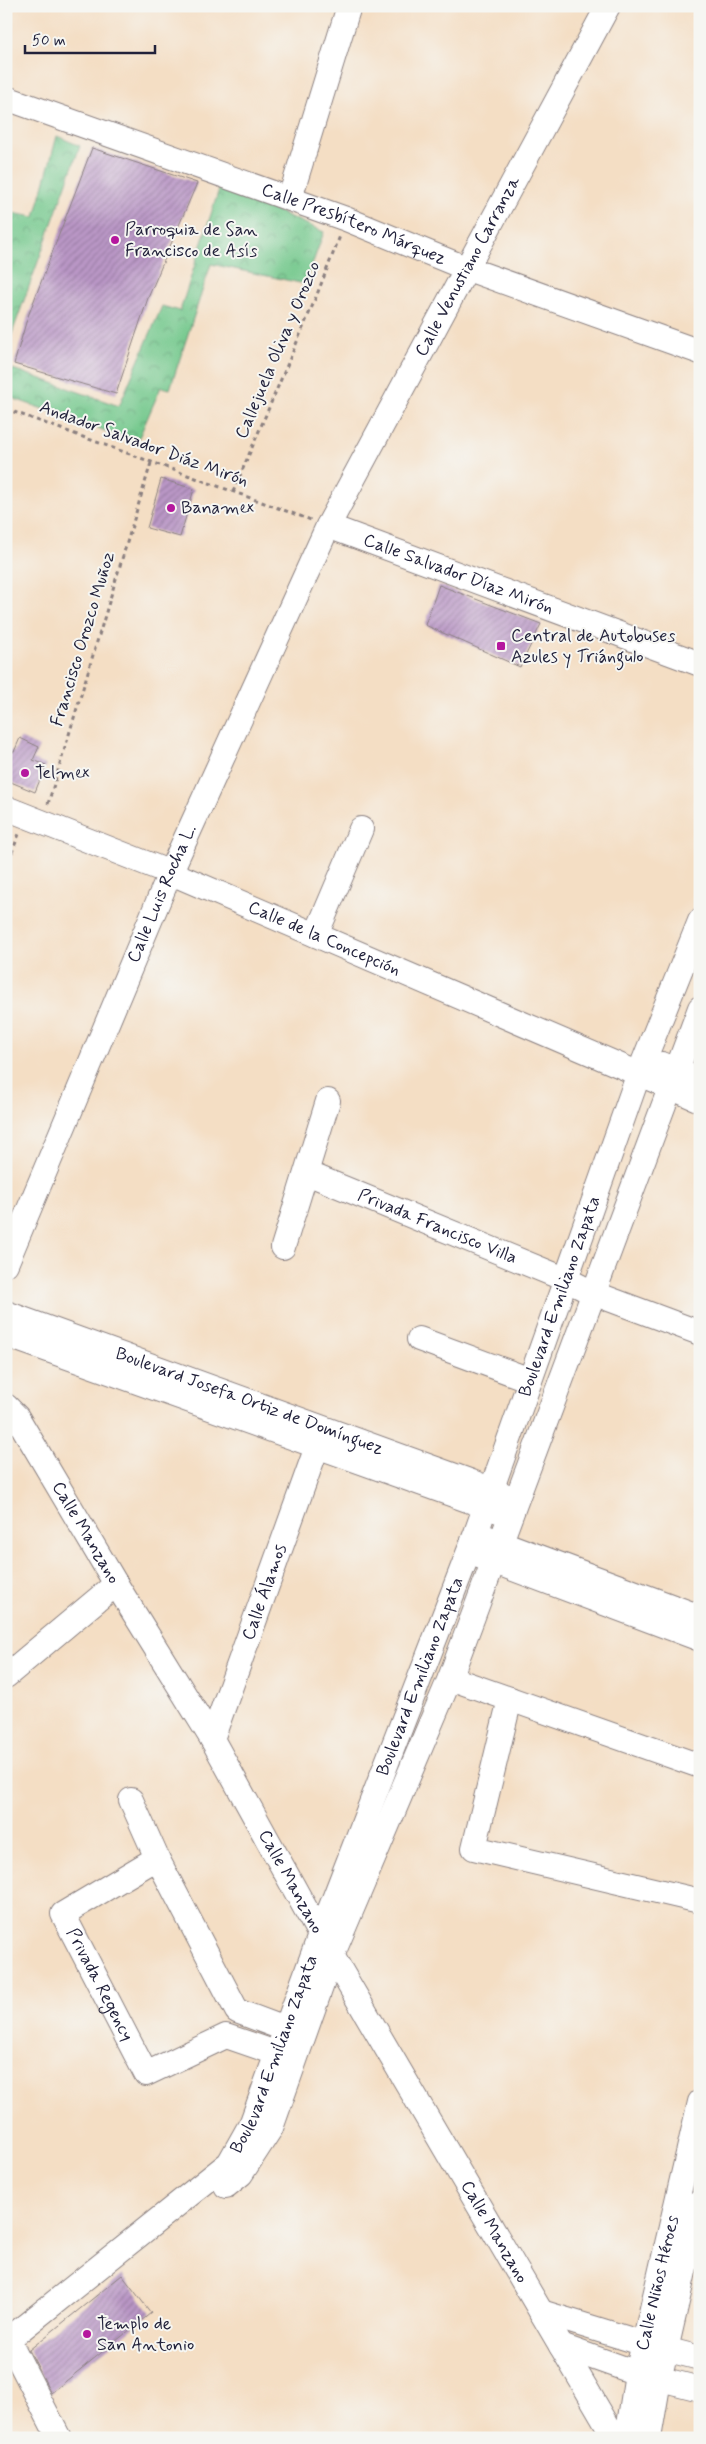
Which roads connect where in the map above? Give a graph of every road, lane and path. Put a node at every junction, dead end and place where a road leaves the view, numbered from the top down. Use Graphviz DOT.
graph roads {
  1 [pos="349,6"];
  2 [pos="608,6"];
  3 [pos="6,98"];
  4 [pos="290,198"];
  5 [pos="346,219"];
  6 [pos="468,269"];
  7 [pos="700,352"];
  8 [pos="6,408"];
  9 [pos="151,462"];
  10 [pos="233,492"];
  11 [pos="328,526"];
  12 [pos="700,664"];
  13 [pos="25,816"];
  14 [pos="361,829"];
  15 [pos="6,868"];
  16 [pos="170,873"];
  17 [pos="700,921"];
  18 [pos="316,935"];
  19 [pos="700,1008"];
  20 [pos="642,1065"];
  21 [pos="673,1079"];
  22 [pos="700,1079"];
  23 [pos="700,1100"];
  24 [pos="328,1101"];
  25 [pos="307,1173"];
  26 [pos="283,1247"];
  27 [pos="6,1264"];
  28 [pos="567,1280"];
  29 [pos="593,1293"];
  30 [pos="6,1313"];
  31 [pos="700,1333"];
  32 [pos="6,1335"];
  33 [pos="419,1339"];
  34 [pos="530,1380"];
  35 [pos="6,1406"];
  36 [pos="318,1444"];
  37 [pos="489,1498"];
  38 [pos="514,1508"];
  39 [pos="472,1542"];
  40 [pos="498,1552"];
  41 [pos="116,1584"];
  42 [pos="700,1617"];
  43 [pos="700,1638"];
  44 [pos="6,1676"];
  45 [pos="450,1678"];
  46 [pos="510,1699"];
  47 [pos="212,1739"];
  48 [pos="700,1766"];
  49 [pos="131,1800"];
  50 [pos="157,1858"];
  51 [pos="700,1902"];
  52 [pos="320,1935"];
  53 [pos="332,1956"];
  54 [pos="237,2011"];
  55 [pos="285,2029"];
  56 [pos="226,2036"];
  57 [pos="276,2053"];
  58 [pos="700,2102"];
  59 [pos="700,2202"];
  60 [pos="541,2312"];
  61 [pos="9,2343"];
  62 [pos="561,2346"];
  63 [pos="655,2347"];
  64 [pos="700,2358"];
  65 [pos="648,2376"];
  66 [pos="700,2389"];
  67 [pos="616,2437"];
  68 [pos="59,2438"];
  69 [pos="649,2438"];
  1 -- 4 [label="street"];
  2 -- 6 [label="street, Calle Venustiano Carranza"];
  3 -- 4 [label="street, Calle Presbítero Márquez"];
  4 -- 5 [label="street, Calle Presbítero Márquez"];
  5 -- 6 [label="street, Calle Presbítero Márquez"];
  5 -- 10 [label="path, Callejuela Oliva y Orozco"];
  6 -- 7 [label="street, Calle Presbítero Márquez"];
  6 -- 11 [label="street, Calle Venustiano Carranza"];
  8 -- 9 [label="path, Andador Salvador Diáz Mirón"];
  9 -- 10 [label="path, Andador Salvador Diáz Mirón"];
  9 -- 13 [label="path, Francisco Orozco Muñoz"];
  10 -- 11 [label="path, Andador Salvador Diáz Mirón"];
  11 -- 12 [label="street, Calle Salvador Díaz Mirón"];
  11 -- 16 [label="street, Calle Luis Rocha L."];
  13 -- 15 [label="path, Francisco Orozco Muñoz"];
  13 -- 16 [label="street, Calle de la Concepción"];
  14 -- 18 [label="street"];
  16 -- 18 [label="street, Calle de la Concepción"];
  16 -- 27 [label="street, Calle Luis Rocha L."];
  17 -- 20 [label="street, Boulevard Emiliano Zapata"];
  18 -- 20 [label="street, Calle de la Concepción"];
  19 -- 21 [label="street, Boulevard Emiliano Zapata"];
  20 -- 21 [label="street, Calle de la Concepción"];
  20 -- 28 [label="street, Boulevard Emiliano Zapata"];
  21 -- 22 [label="street"];
  21 -- 23 [label="street"];
  21 -- 29 [label="street, Boulevard Emiliano Zapata"];
  24 -- 25 [label="street"];
  25 -- 26 [label="street"];
  25 -- 28 [label="street, Privada Francisco Villa"];
  28 -- 29 [label="street, Privada Francisco Villa"];
  28 -- 34 [label="street, Boulevard Emiliano Zapata"];
  29 -- 31 [label="street, Privada Francisco Villa"];
  29 -- 38 [label="street, Boulevard Emiliano Zapata"];
  30 -- 37 [label="street, Boulevard Josefa Ortiz de Domínguez"];
  32 -- 36 [label="street, Boulevard Josefa Ortiz de Domínguez"];
  33 -- 34 [label="street"];
  34 -- 37 [label="street, Boulevard Emiliano Zapata"];
  35 -- 41 [label="street, Calle Manzano"];
  36 -- 37 [label="street, Boulevard Josefa Ortiz de Domínguez"];
  36 -- 47 [label="street, Calle Álamos"];
  37 -- 38 [label="street"];
  37 -- 39 [label="street, Boulevard Emiliano Zapata"];
  38 -- 40 [label="street, Boulevard Emiliano Zapata"];
  39 -- 40 [label="street"];
  39 -- 52 [label="street, Boulevard Emiliano Zapata"];
  40 -- 42 [label="street"];
  40 -- 43 [label="street"];
  40 -- 45 [label="street, Boulevard Emiliano Zapata"];
  41 -- 44 [label="street"];
  41 -- 47 [label="street, Calle Manzano"];
  45 -- 46 [label="street"];
  45 -- 53 [label="street, Boulevard Emiliano Zapata"];
  46 -- 48 [label="street"];
  46 -- 51 [label="street"];
  47 -- 52 [label="street, Calle Manzano"];
  49 -- 50 [label="street"];
  50 -- 54 [label="street"];
  50 -- 56 [label="street, Privada Regency"];
  52 -- 53 [label="street, Calle Manzano"];
  52 -- 55 [label="street, Boulevard Emiliano Zapata"];
  53 -- 60 [label="street, Calle Manzano"];
  53 -- 61 [label="street, Boulevard Emiliano Zapata"];
  54 -- 55 [label="street"];
  54 -- 56 [label="street"];
  55 -- 57 [label="street, Boulevard Emiliano Zapata"];
  56 -- 57 [label="street"];
  57 -- 61 [label="street, Boulevard Emiliano Zapata"];
  58 -- 63 [label="street, Calle Niños Héroes"];
  59 -- 63 [label="street, Calle Niños Héroes"];
  60 -- 62 [label="street, Calle Manzano"];
  60 -- 63 [label="street"];
  61 -- 68 [label="street"];
  62 -- 65 [label="street"];
  62 -- 67 [label="street, Calle Manzano"];
  63 -- 64 [label="street"];
  63 -- 65 [label="street, Calle Niños Héroes"];
  65 -- 66 [label="street"];
  65 -- 67 [label="street, Calle Niños Héroes"];
  65 -- 69 [label="street, Calle Niños Héroes"];
}
